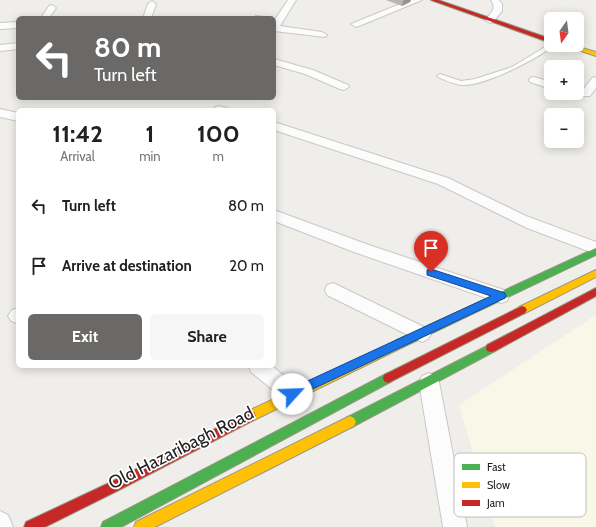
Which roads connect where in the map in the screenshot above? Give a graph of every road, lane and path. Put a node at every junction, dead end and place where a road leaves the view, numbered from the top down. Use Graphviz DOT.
graph roads {
  1 [pos="292,0"];
  2 [pos="418,0"];
  3 [pos="433,0"];
  4 [pos="495,0"];
  5 [pos="152,4"];
  6 [pos="52,8"];
  7 [pos="46,16"];
  8 [pos="148,16"];
  9 [pos="490,20"];
  10 [pos="356,24"];
  11 [pos="16,25"];
  12 [pos="276,25"];
  13 [pos="0,26"];
  14 [pos="276,28"];
  15 [pos="322,35"];
  16 [pos="544,38"];
  17 [pos="16,46"];
  18 [pos="0,48"];
  19 [pos="544,50"];
  20 [pos="584,50"];
  21 [pos="596,54"];
  22 [pos="276,63"];
  23 [pos="440,76"];
  24 [pos="534,80"];
  25 [pos="596,80"];
  26 [pos="544,84"];
  27 [pos="344,87"];
  28 [pos="584,94"];
  29 [pos="0,113"];
  30 [pos="16,117"];
  31 [pos="276,127"];
  32 [pos="276,216"];
  33 [pos="596,250"];
  34 [pos="596,273"];
  35 [pos="568,275"];
  36 [pos="333,290"];
  37 [pos="596,292"];
  38 [pos="501,296"];
  39 [pos="423,338"];
  40 [pos="260,368"];
  41 [pos="429,382"];
  42 [pos="292,394"];
  43 [pos="0,522"];
  44 [pos="1,527"];
  45 [pos="31,527"];
  46 [pos="108,527"];
  47 [pos="141,527"];
  48 [pos="455,527"];
  1 -- 12 [label="street"];
  2 -- 10 [label="street"];
  3 -- 9 [label="street"];
  4 -- 9 [label="street"];
  5 -- 8 [label="street"];
  6 -- 7 [label="street"];
  9 -- 16 [label="street"];
  11 -- 13 [label="street"];
  14 -- 15 [label="street"];
  17 -- 18 [label="street"];
  19 -- 23 [label="lane"];
  20 -- 21 [label="street"];
  22 -- 27 [label="street"];
  24 -- 26 [label="street"];
  25 -- 28 [label="street"];
  29 -- 30 [label="street"];
  31 -- 33 [label="street"];
  32 -- 38 [label="street"];
  33 -- 38 [label="street"];
  34 -- 46 [label="street"];
  35 -- 39 [label="street"];
  36 -- 39 [label="street"];
  37 -- 41 [label="street"];
  38 -- 39 [label="street"];
  39 -- 42 [label="street"];
  40 -- 42 [label="street"];
  41 -- 47 [label="street"];
  41 -- 48 [label="street"];
  42 -- 45 [label="street"];
  43 -- 44 [label="street"];
}
